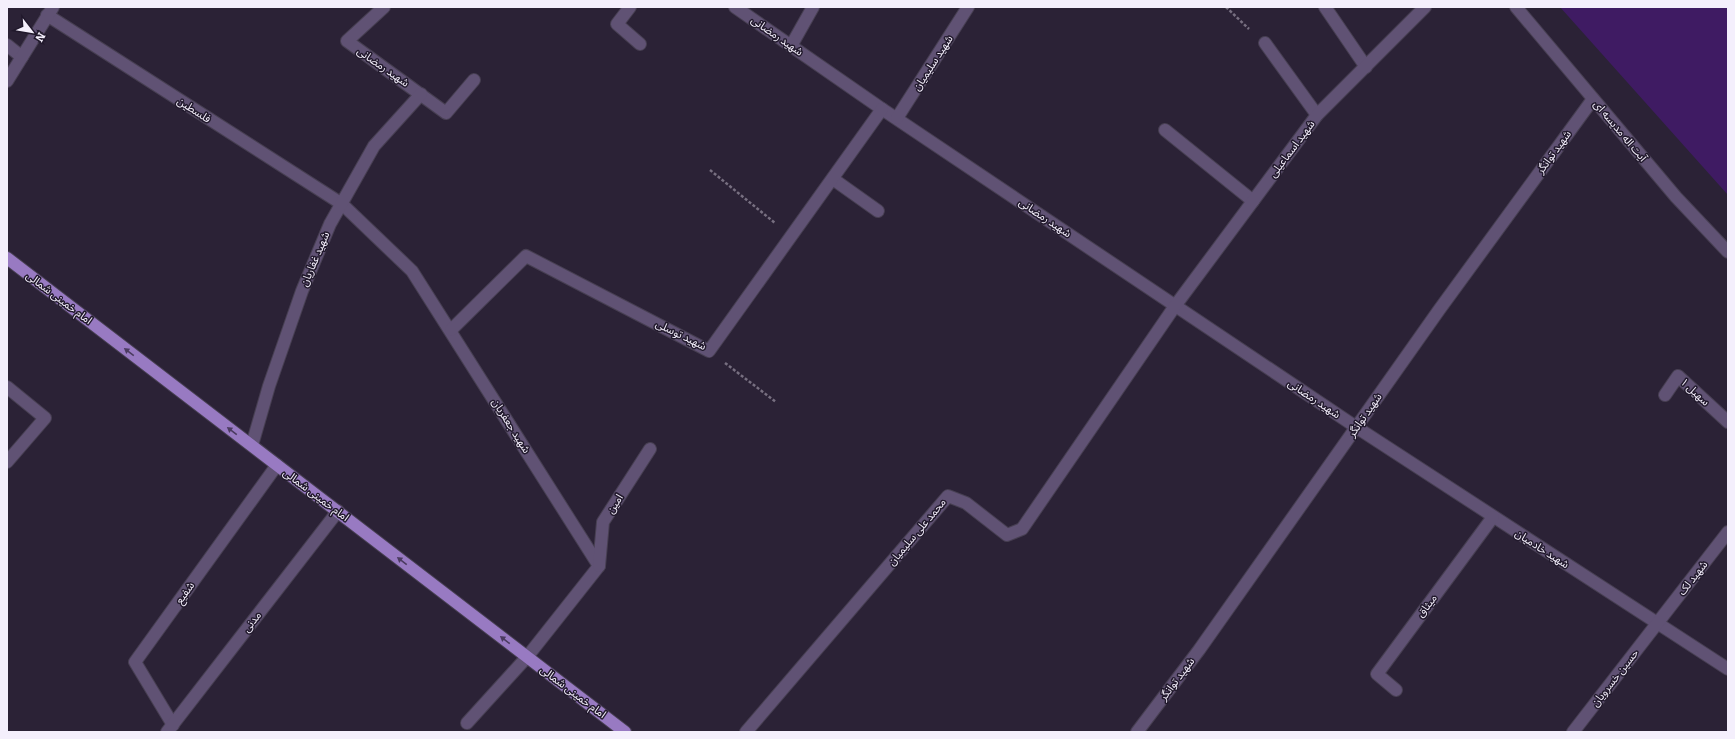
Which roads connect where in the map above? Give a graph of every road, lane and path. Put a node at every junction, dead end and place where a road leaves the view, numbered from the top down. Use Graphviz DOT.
graph roads {
  1 [pos="384,7"];
  2 [pos="630,7"];
  3 [pos="735,7"];
  4 [pos="813,7"];
  5 [pos="968,7"];
  6 [pos="1226,7"];
  7 [pos="1325,7"];
  8 [pos="1425,7"];
  9 [pos="1516,7"];
  10 [pos="50,11"];
  11 [pos="1264,43"];
  12 [pos="640,44"];
  13 [pos="7,45"];
  14 [pos="791,46"];
  15 [pos="22,57"];
  16 [pos="1366,67"];
  17 [pos="474,80"];
  18 [pos="7,81"];
  19 [pos="421,94"];
  20 [pos="1593,99"];
  21 [pos="882,109"];
  22 [pos="1317,115"];
  23 [pos="897,118"];
  24 [pos="1165,130"];
  25 [pos="710,170"];
  26 [pos="833,179"];
  27 [pos="1253,201"];
  28 [pos="342,204"];
  29 [pos="878,211"];
  30 [pos="791,236"];
  31 [pos="1728,252"];
  32 [pos="7,258"];
  33 [pos="1175,306"];
  34 [pos="451,330"];
  35 [pos="709,351"];
  36 [pos="7,387"];
  37 [pos="1665,395"];
  38 [pos="776,402"];
  39 [pos="1728,422"];
  40 [pos="1356,428"];
  41 [pos="252,445"];
  42 [pos="650,449"];
  43 [pos="7,462"];
  44 [pos="277,465"];
  45 [pos="338,511"];
  46 [pos="1493,517"];
  47 [pos="1728,532"];
  48 [pos="598,566"];
  49 [pos="1657,624"];
  50 [pos="527,657"];
  51 [pos="1728,669"];
  52 [pos="1396,690"];
  53 [pos="467,723"];
  54 [pos="170,728"];
  55 [pos="625,732"];
  56 [pos="746,732"];
  57 [pos="1137,732"];
  58 [pos="1573,732"];
  1 -- 19 [label="street, شهید رمضانی"];
  2 -- 12 [label="street"];
  3 -- 14 [label="street, شهید رمضانی"];
  4 -- 14 [label="street"];
  5 -- 23 [label="street, شهید سلیمیان"];
  6 -- 11 [label="path"];
  7 -- 16 [label="street"];
  8 -- 16 [label="street, شهید اسماعیلی"];
  9 -- 20 [label="street, آیت اله مدیسه ای"];
  10 -- 15 [label="street"];
  10 -- 28 [label="street, فلسطین"];
  11 -- 22 [label="street"];
  13 -- 15 [label="street"];
  14 -- 21 [label="street, شهید رمضانی"];
  15 -- 18 [label="street"];
  16 -- 22 [label="street, شهید اسماعیلی"];
  17 -- 19 [label="street"];
  19 -- 28 [label="street, شهید غفاریان"];
  20 -- 31 [label="street, آیت اله مدیسه ای"];
  20 -- 40 [label="street, شهید توانگر"];
  21 -- 23 [label="street, شهید رمضانی"];
  21 -- 26 [label="street, شهید توسلی"];
  22 -- 27 [label="street, شهید اسماعیلی"];
  23 -- 33 [label="street, شهید رمضانی"];
  24 -- 27 [label="street"];
  25 -- 30 [label="path"];
  26 -- 29 [label="street"];
  26 -- 30 [label="street, شهید توسلی"];
  27 -- 33 [label="street, شهید اسماعیلی"];
  28 -- 34 [label="street, شهید جعفریان"];
  28 -- 41 [label="street, شهید غفاریان"];
  30 -- 35 [label="street, شهید توسلی"];
  41 -- 32 [label="main road, امام خمینی شمالی, one-way"];
  33 -- 40 [label="street, شهید رمضانی"];
  33 -- 56 [label="street, محمد علی سلیمیان"];
  34 -- 35 [label="street, شهید توسلی"];
  34 -- 48 [label="street, شهید جعفریان"];
  35 -- 38 [label="path"];
  36 -- 43 [label="street"];
  37 -- 39 [label="street, سهیل ۱"];
  40 -- 46 [label="street, شهید خادمیان"];
  40 -- 57 [label="street, شهید توانگر"];
  41 -- 44 [label="main road, امام خمینی شمالی"];
  42 -- 48 [label="street, امین"];
  44 -- 45 [label="main road, امام خمینی شمالی"];
  44 -- 54 [label="street, شفیع"];
  50 -- 45 [label="main road, امام خمینی شمالی, one-way"];
  45 -- 54 [label="street, مدنی"];
  46 -- 49 [label="street, شهید خادمیان"];
  46 -- 52 [label="street, میثاق"];
  47 -- 49 [label="street, شهید لک"];
  48 -- 50 [label="street"];
  49 -- 51 [label="street, شهید خادمیان"];
  49 -- 58 [label="street, حسین خسرویان"];
  50 -- 53 [label="street"];
  50 -- 55 [label="main road, امام خمینی شمالی"];
}
